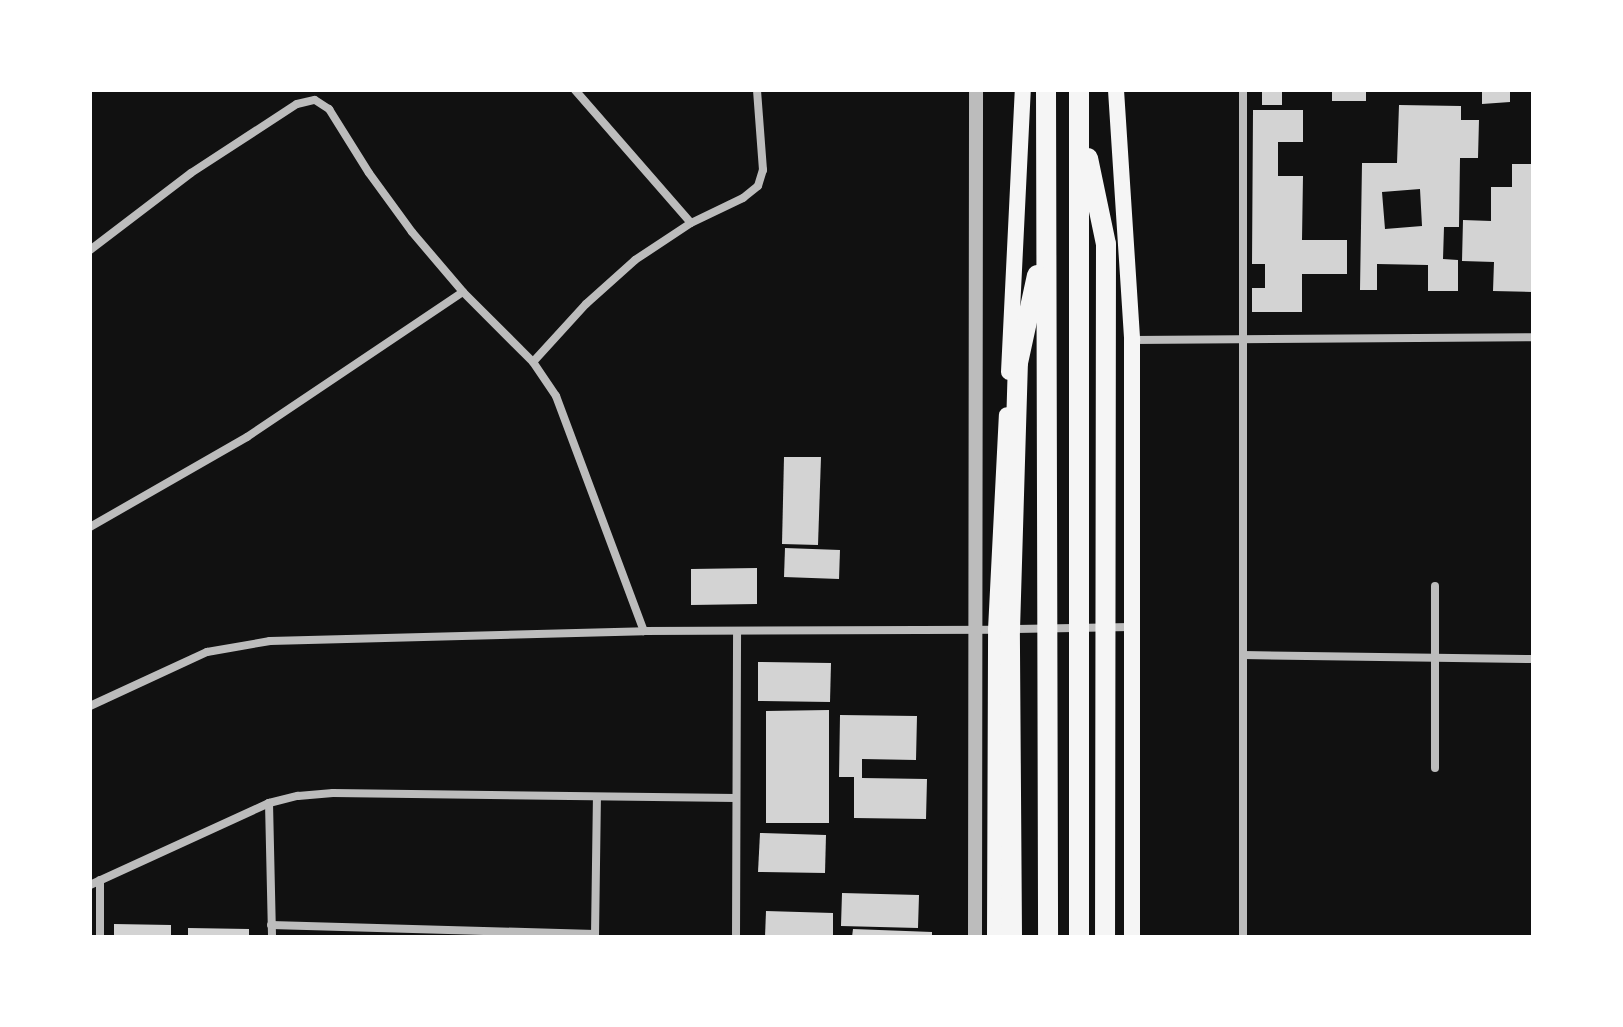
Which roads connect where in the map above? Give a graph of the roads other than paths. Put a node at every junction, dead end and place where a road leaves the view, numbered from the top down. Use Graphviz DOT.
graph roads {
  1 [pos="314,90"];
  2 [pos="575,90"];
  3 [pos="757,90"];
  4 [pos="976,90"];
  5 [pos="1023,90"];
  6 [pos="1046,90"];
  7 [pos="1079,90"];
  8 [pos="1116,90"];
  9 [pos="1243,90"];
  10 [pos="315,100"];
  11 [pos="1079,119"];
  12 [pos="691,223"];
  13 [pos="1044,237"];
  14 [pos="90,250"];
  15 [pos="463,292"];
  16 [pos="1533,337"];
  17 [pos="1243,339"];
  18 [pos="1132,340"];
  19 [pos="533,362"];
  20 [pos="90,527"];
  21 [pos="1435,586"];
  22 [pos="1131,627"];
  23 [pos="975,630"];
  24 [pos="996,630"];
  25 [pos="644,631"];
  26 [pos="737,632"];
  27 [pos="1243,655"];
  28 [pos="1435,658"];
  29 [pos="1533,659"];
  30 [pos="90,706"];
  31 [pos="1435,768"];
  32 [pos="597,798"];
  33 [pos="736,798"];
  34 [pos="269,803"];
  35 [pos="100,880"];
  36 [pos="90,885"];
  37 [pos="271,925"];
  38 [pos="465,934"];
  39 [pos="595,935"];
  40 [pos="100,937"];
  41 [pos="272,937"];
  42 [pos="736,937"];
  43 [pos="975,937"];
  44 [pos="995,937"];
  45 [pos="1012,937"];
  46 [pos="1048,937"];
  47 [pos="1079,937"];
  48 [pos="1105,937"];
  49 [pos="1132,937"];
  50 [pos="1243,937"];
  1 -- 10 [label="street"];
  2 -- 12 [label="street"];
  3 -- 12 [label="street"];
  4 -- 23 [label="street"];
  5 -- 24 [label="main road"];
  6 -- 13 [label="main road"];
  7 -- 11 [label="main road"];
  8 -- 18 [label="main road"];
  9 -- 17 [label="street"];
  10 -- 14 [label="street"];
  10 -- 15 [label="street"];
  11 -- 47 [label="main road"];
  11 -- 48 [label="main road"];
  12 -- 19 [label="street"];
  13 -- 45 [label="main road"];
  13 -- 46 [label="main road"];
  15 -- 19 [label="street"];
  15 -- 20 [label="street"];
  16 -- 17 [label="street"];
  17 -- 18 [label="street"];
  17 -- 27 [label="street"];
  18 -- 22 [label="main road"];
  19 -- 25 [label="street"];
  21 -- 28 [label="street"];
  22 -- 24 [label="street"];
  22 -- 49 [label="main road"];
  23 -- 24 [label="street"];
  23 -- 26 [label="street"];
  23 -- 43 [label="street"];
  24 -- 44 [label="main road"];
  25 -- 26 [label="street"];
  25 -- 30 [label="street"];
  26 -- 33 [label="street"];
  27 -- 28 [label="street"];
  27 -- 50 [label="street"];
  28 -- 29 [label="street"];
  28 -- 31 [label="street"];
  32 -- 33 [label="street"];
  32 -- 34 [label="street"];
  32 -- 39 [label="street"];
  33 -- 42 [label="street"];
  34 -- 35 [label="street"];
  34 -- 37 [label="street"];
  35 -- 36 [label="street"];
  35 -- 40 [label="street"];
  37 -- 38 [label="street"];
  37 -- 41 [label="street"];
  38 -- 39 [label="street"];
}
